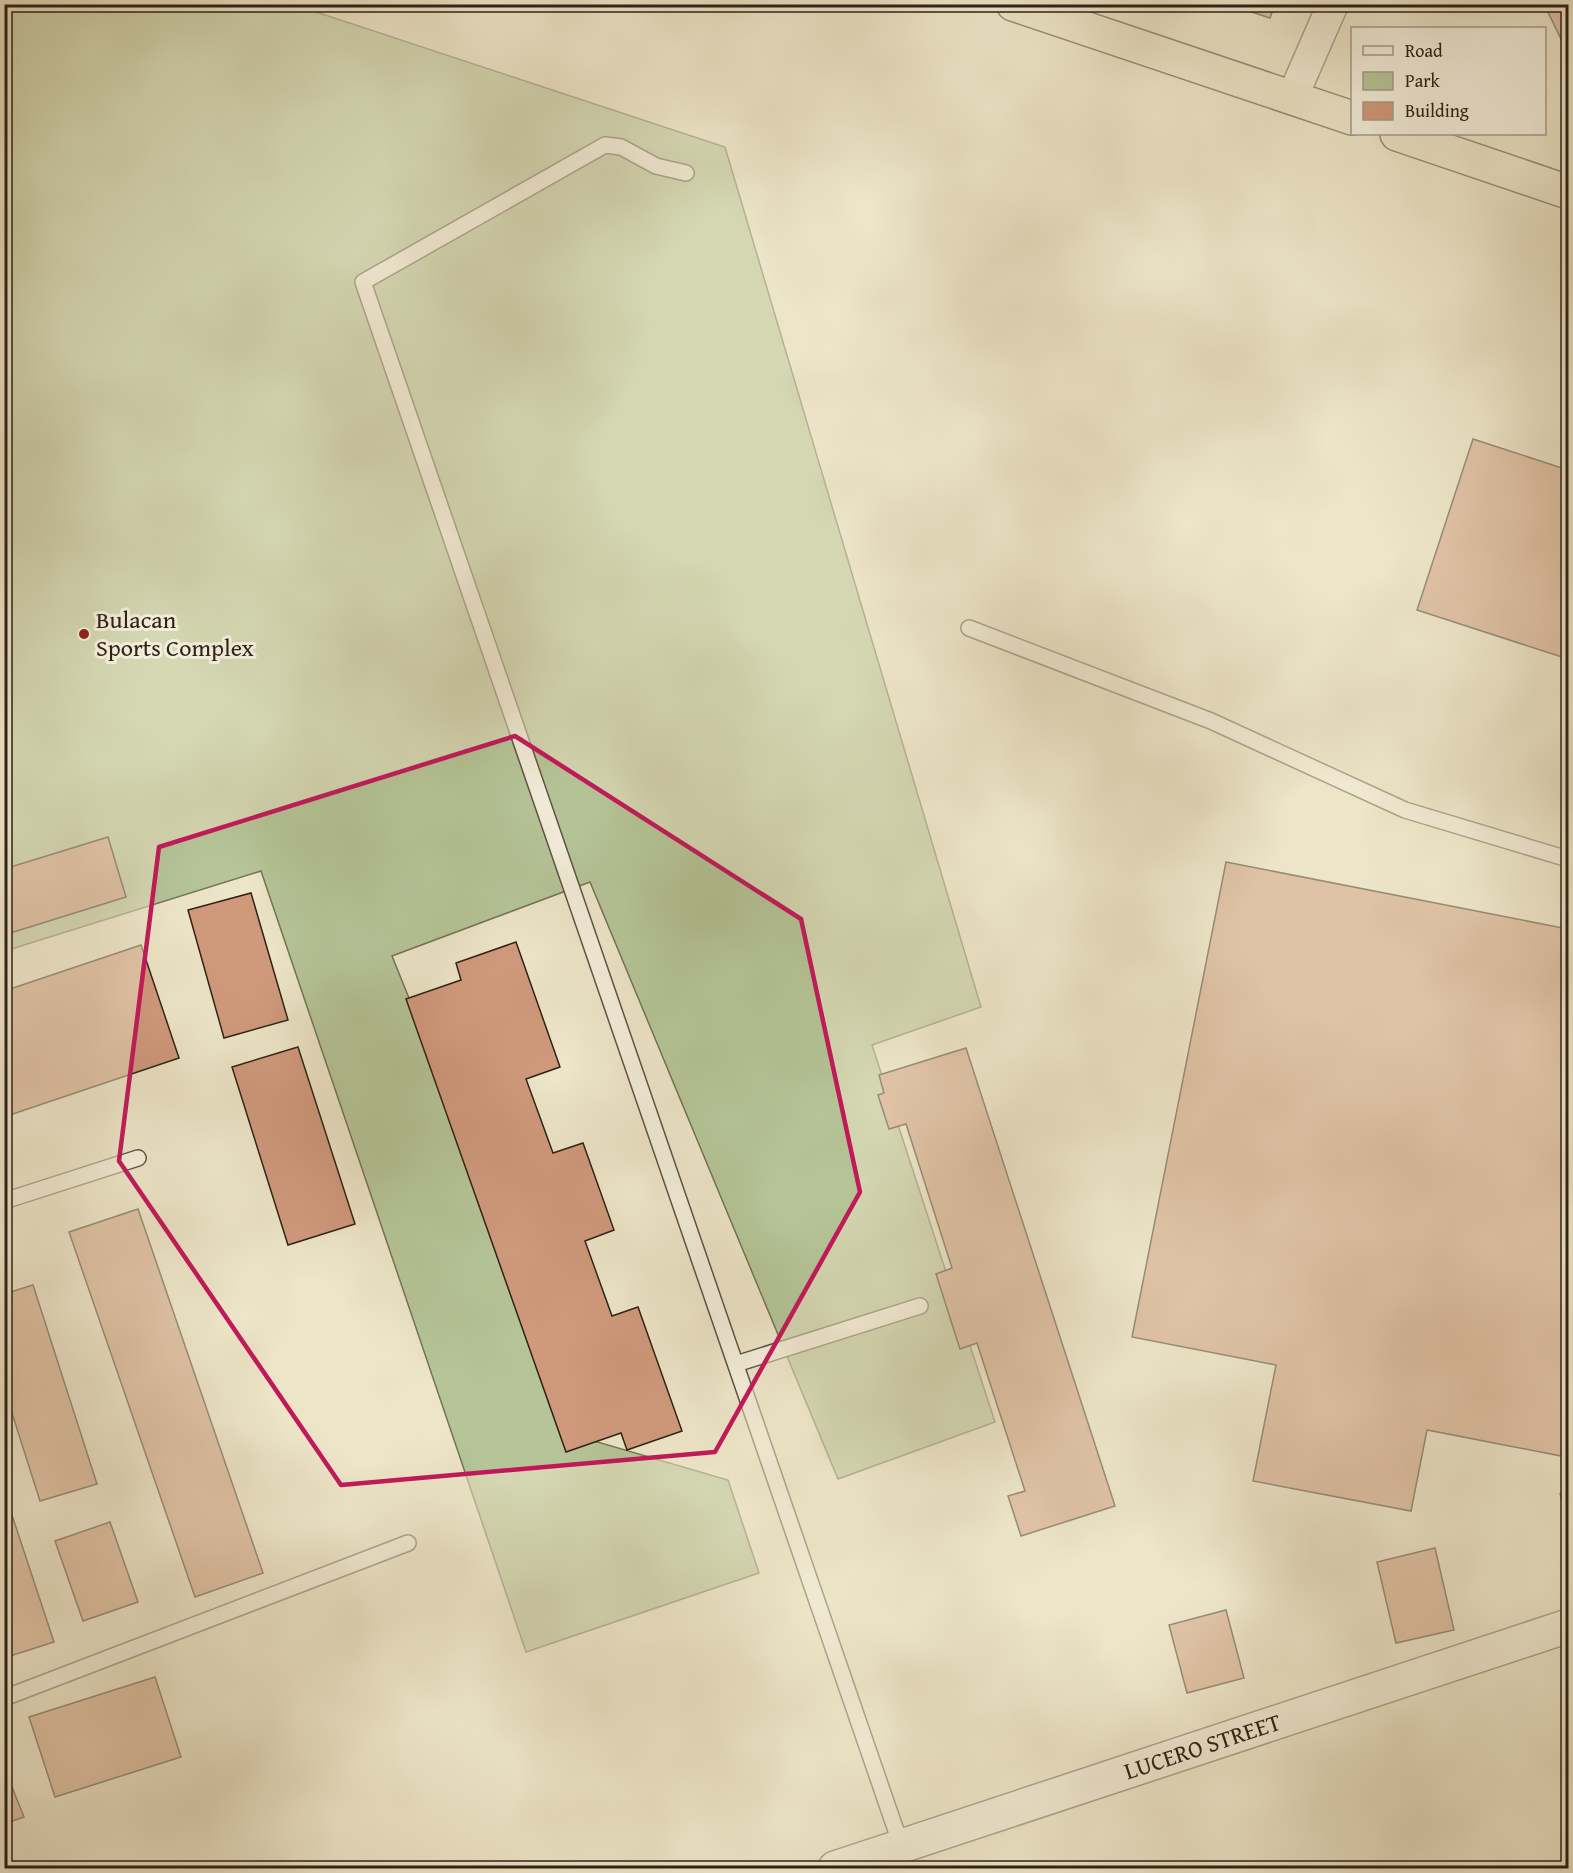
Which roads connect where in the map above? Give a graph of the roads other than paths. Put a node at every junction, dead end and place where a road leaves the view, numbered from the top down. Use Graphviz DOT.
graph roads {
  1 [pos="1013,4"];
  2 [pos="1333,4"];
  3 [pos="1292,98"];
  4 [pos="1351,117"];
  5 [pos="1400,135"];
  6 [pos="686,173"];
  7 [pos="1569,192"];
  8 [pos="969,628"];
  9 [pos="1569,859"];
  10 [pos="138,1158"];
  11 [pos="4,1202"];
  12 [pos="921,1306"];
  13 [pos="736,1364"];
  14 [pos="408,1543"];
  15 [pos="1569,1626"];
  16 [pos="4,1698"];
  17 [pos="902,1848"];
  18 [pos="836,1869"];
  1 -- 3 [label="highway"];
  2 -- 3 [label="street"];
  3 -- 4 [label="highway"];
  5 -- 7 [label="highway"];
  6 -- 13 [label="lane"];
  8 -- 9 [label="lane"];
  10 -- 11 [label="lane"];
  12 -- 13 [label="lane"];
  13 -- 17 [label="lane"];
  14 -- 16 [label="lane"];
  15 -- 17 [label="street, LUCERO STREET"];
  17 -- 18 [label="street, LUCERO STREET"];
}
